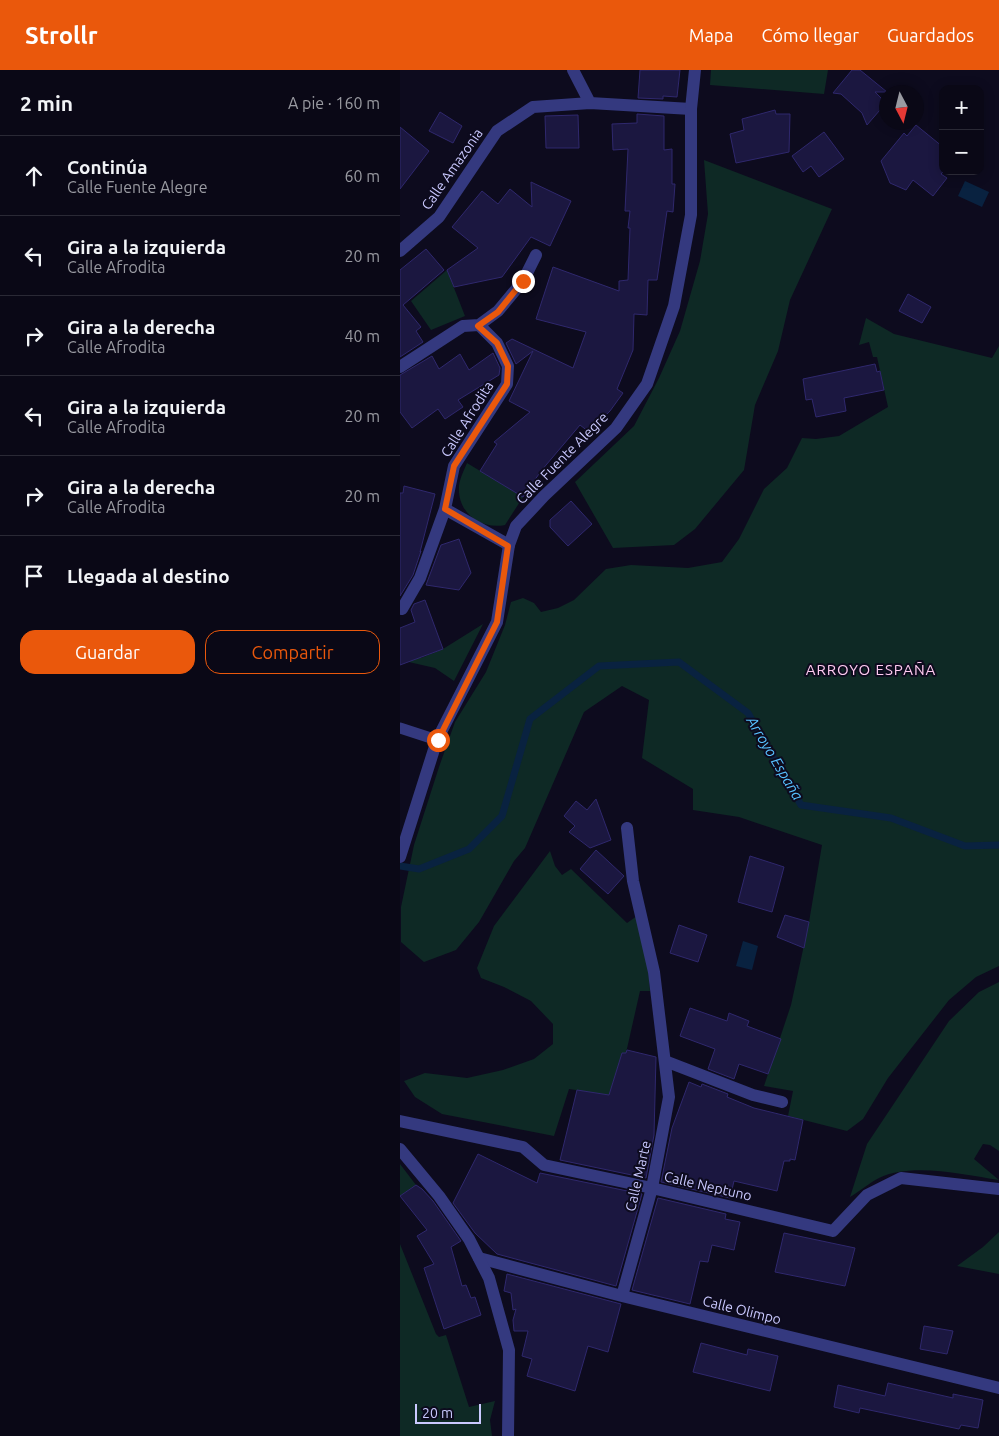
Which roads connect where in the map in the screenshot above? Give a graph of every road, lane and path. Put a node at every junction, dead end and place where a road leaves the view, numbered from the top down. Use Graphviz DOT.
graph roads {
  1 [pos="573,70"];
  2 [pos="695,70"];
  3 [pos="590,103"];
  4 [pos="691,109"];
  5 [pos="400,251"];
  6 [pos="536,254"];
  7 [pos="478,326"];
  8 [pos="400,367"];
  9 [pos="445,509"];
  10 [pos="508,546"];
  11 [pos="402,609"];
  12 [pos="400,728"];
  13 [pos="438,740"];
  14 [pos="627,828"];
  15 [pos="400,856"];
  16 [pos="665,1061"];
  17 [pos="782,1102"];
  18 [pos="400,1121"];
  19 [pos="400,1149"];
  20 [pos="652,1188"];
  21 [pos="999,1189"];
  22 [pos="478,1258"];
  23 [pos="622,1296"];
  24 [pos="999,1388"];
  25 [pos="508,1436"];
  1 -- 3 [label="street"];
  2 -- 4 [label="street, Calle Fuente Alegre"];
  3 -- 4 [label="street, Calle Amazonia"];
  3 -- 5 [label="street, Calle Amazonia"];
  4 -- 10 [label="street, Calle Fuente Alegre"];
  6 -- 7 [label="street"];
  7 -- 8 [label="street"];
  7 -- 9 [label="street, Calle Afrodita"];
  9 -- 10 [label="street"];
  9 -- 11 [label="street, Calle Afrodita"];
  10 -- 13 [label="street, Calle Fuente Alegre"];
  12 -- 13 [label="lane"];
  13 -- 15 [label="street, Calle Fuente Alegre"];
  14 -- 16 [label="street, Calle Marte"];
  16 -- 17 [label="street"];
  16 -- 20 [label="street, Calle Marte"];
  18 -- 20 [label="street, Calle Neptuno"];
  19 -- 22 [label="street"];
  20 -- 21 [label="street, Calle Neptuno"];
  20 -- 23 [label="street, Calle Marte"];
  22 -- 23 [label="street, Calle Olimpo"];
  22 -- 25 [label="street"];
  23 -- 24 [label="street, Calle Olimpo"];
}
